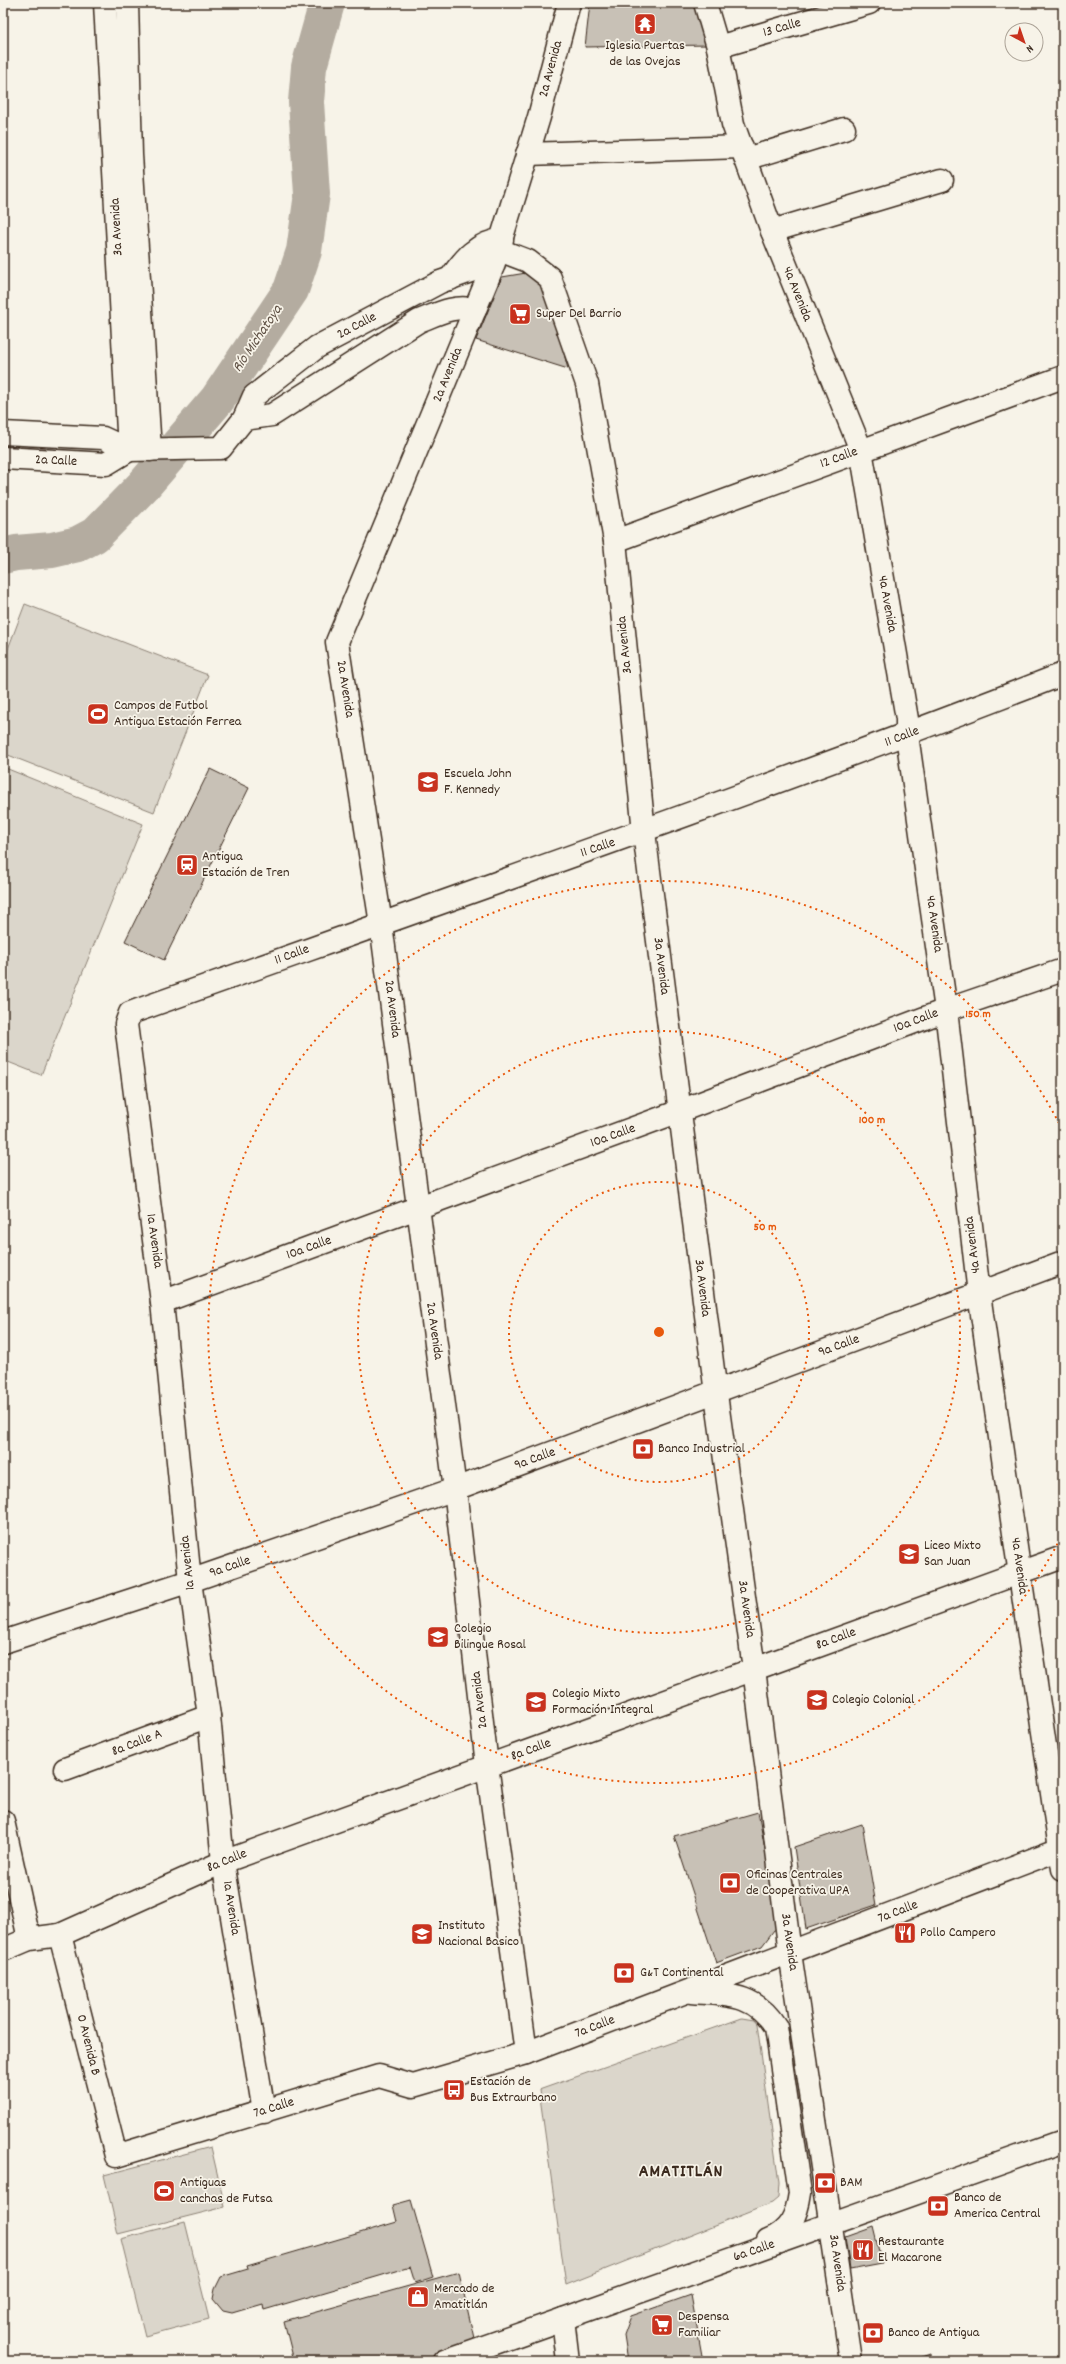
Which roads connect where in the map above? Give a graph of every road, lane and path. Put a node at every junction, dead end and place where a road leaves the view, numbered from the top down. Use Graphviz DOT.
graph roads {
  1 [pos="105,3"];
  2 [pos="127,3"];
  3 [pos="569,3"];
  4 [pos="705,3"];
  5 [pos="869,3"];
  6 [pos="718,47"];
  7 [pos="844,129"];
  8 [pos="744,153"];
  9 [pos="527,154"];
  10 [pos="122,156"];
  11 [pos="942,180"];
  12 [pos="772,231"];
  13 [pos="498,252"];
  14 [pos="475,310"];
  15 [pos="377,316"];
  16 [pos="390,339"];
  17 [pos="1063,377"];
  18 [pos="244,419"];
  19 [pos="3,433"];
  20 [pos="129,450"];
  21 [pos="156,450"];
  22 [pos="861,450"];
  23 [pos="3,458"];
  24 [pos="615,541"];
  25 [pos="1063,674"];
  26 [pos="907,735"];
  27 [pos="644,832"];
  28 [pos="381,924"];
  29 [pos="1063,970"];
  30 [pos="946,1010"];
  31 [pos="130,1014"];
  32 [pos="680,1111"];
  33 [pos="417,1207"];
  34 [pos="1063,1262"];
  35 [pos="978,1294"];
  36 [pos="162,1302"];
  37 [pos="716,1391"];
  38 [pos="455,1489"];
  39 [pos="1063,1557"];
  40 [pos="1020,1572"];
  41 [pos="190,1581"];
  42 [pos="3,1642"];
  43 [pos="754,1669"];
  44 [pos="209,1716"];
  45 [pos="487,1766"];
  46 [pos="65,1770"];
  47 [pos="3,1822"];
  48 [pos="1062,1856"];
  49 [pos="223,1862"];
  50 [pos="60,1935"];
  51 [pos="29,1939"];
  52 [pos="3,1950"];
  53 [pos="790,1953"];
  54 [pos="688,1991"];
  55 [pos="526,2053"];
  56 [pos="264,2112"];
  57 [pos="1063,2141"];
  58 [pos="116,2156"];
  59 [pos="831,2225"];
  60 [pos="737,2257"];
  61 [pos="563,2319"];
  62 [pos="444,2361"];
  63 [pos="568,2361"];
  64 [pos="851,2361"];
  1 -- 10 [label="street, 3a Avenida"];
  2 -- 10 [label="street, 3a Avenida"];
  3 -- 9 [label="street, 2a Avenida"];
  4 -- 6 [label="street, 4a Avenida"];
  5 -- 6 [label="street, 13 Calle"];
  6 -- 8 [label="street, 4a Avenida"];
  7 -- 8 [label="street"];
  8 -- 9 [label="street"];
  8 -- 12 [label="street, 4a Avenida"];
  9 -- 13 [label="street, 2a Avenida"];
  10 -- 20 [label="street, 3a Avenida"];
  10 -- 21 [label="street, 3a Avenida"];
  11 -- 12 [label="street"];
  12 -- 22 [label="street, 4a Avenida"];
  13 -- 14 [label="street, 2a Avenida"];
  13 -- 15 [label="street, 2a Calle"];
  13 -- 24 [label="street, 3a Avenida"];
  14 -- 16 [label="street, 2a Calle"];
  14 -- 28 [label="street, 2a Avenida"];
  15 -- 16 [label="street"];
  15 -- 18 [label="street, 2a Calle"];
  16 -- 18 [label="street, 2a Calle"];
  17 -- 22 [label="street, 12 Calle"];
  18 -- 21 [label="street, 2a Calle"];
  19 -- 20 [label="street, 2a Calle"];
  20 -- 21 [label="street, 2a Calle"];
  20 -- 23 [label="street, 2a Calle"];
  22 -- 24 [label="street, 12 Calle"];
  22 -- 26 [label="street, 4a Avenida"];
  24 -- 27 [label="street, 3a Avenida"];
  25 -- 26 [label="street, 11 Calle"];
  26 -- 27 [label="street, 11 Calle"];
  26 -- 30 [label="street, 4a Avenida"];
  27 -- 28 [label="street, 11 Calle"];
  27 -- 32 [label="street, 3a Avenida"];
  28 -- 31 [label="street, 11 Calle"];
  28 -- 33 [label="street, 2a Avenida"];
  29 -- 30 [label="street, 10a Calle"];
  30 -- 32 [label="street, 10a Calle"];
  30 -- 35 [label="street, 4a Avenida"];
  31 -- 36 [label="street, 1a Avenida"];
  32 -- 33 [label="street, 10a Calle"];
  32 -- 37 [label="street, 3a Avenida"];
  33 -- 36 [label="street, 10a Calle"];
  33 -- 38 [label="street, 2a Avenida"];
  34 -- 35 [label="street, 9a Calle"];
  35 -- 37 [label="street, 9a Calle"];
  35 -- 40 [label="street, 4a Avenida"];
  36 -- 41 [label="street, 1a Avenida"];
  37 -- 38 [label="street, 9a Calle"];
  37 -- 43 [label="street, 3a Avenida"];
  38 -- 41 [label="street, 9a Calle"];
  38 -- 45 [label="street, 2a Avenida"];
  39 -- 40 [label="street, 8a Calle"];
  40 -- 43 [label="street, 8a Calle"];
  40 -- 48 [label="street, 4a Avenida"];
  41 -- 42 [label="street, 9a Calle"];
  41 -- 44 [label="street, 1a Avenida"];
  43 -- 45 [label="street, 8a Calle"];
  43 -- 53 [label="street, 3a Avenida"];
  44 -- 46 [label="street, 8a Calle A"];
  44 -- 49 [label="street, 1a Avenida"];
  45 -- 49 [label="street, 8a Calle"];
  45 -- 55 [label="street, 2a Avenida"];
  47 -- 51 [label="street"];
  48 -- 53 [label="street, 7a Calle"];
  49 -- 50 [label="street, 8a Calle"];
  49 -- 56 [label="street, 1a Avenida"];
  50 -- 51 [label="street, 8a Calle"];
  50 -- 58 [label="street, 0 Avenida B"];
  51 -- 52 [label="street, 8a Calle"];
  53 -- 54 [label="street, 7a Calle"];
  53 -- 59 [label="street, 3a Avenida"];
  54 -- 55 [label="street, 7a Calle"];
  54 -- 60 [label="street"];
  55 -- 56 [label="street, 7a Calle"];
  56 -- 58 [label="street, 7a Calle"];
  57 -- 59 [label="street, 6a Calle"];
  59 -- 60 [label="street, 6a Calle"];
  59 -- 64 [label="street, 3a Avenida"];
  60 -- 61 [label="street, 6a Calle"];
  61 -- 62 [label="street, 6a Calle"];
  61 -- 63 [label="street"];
}
